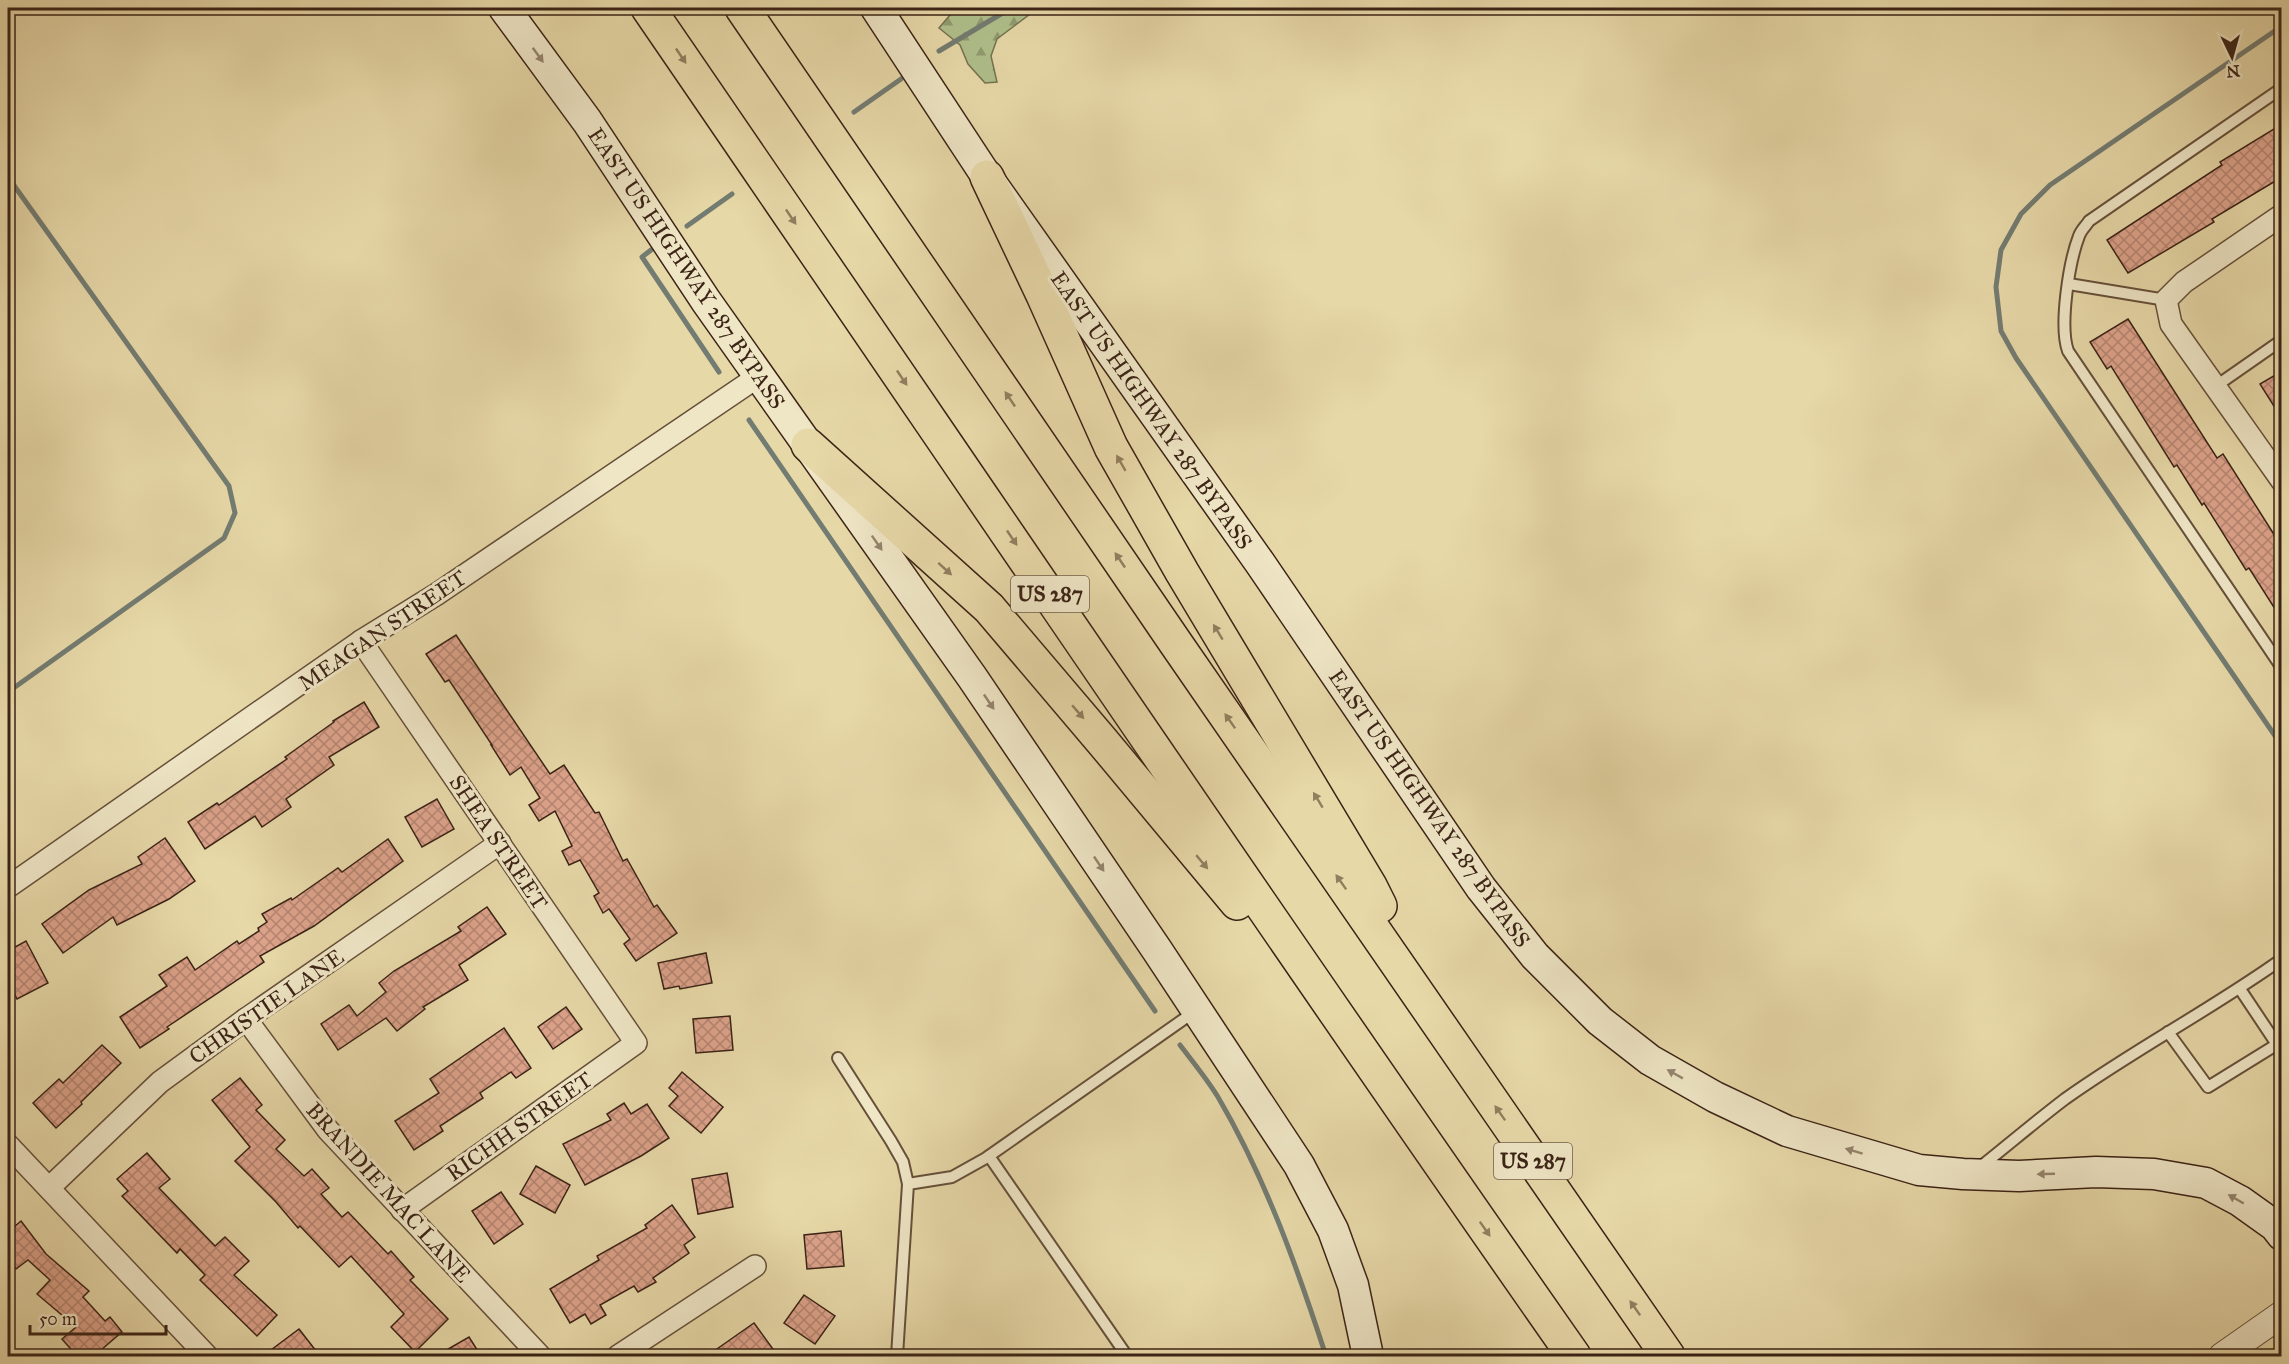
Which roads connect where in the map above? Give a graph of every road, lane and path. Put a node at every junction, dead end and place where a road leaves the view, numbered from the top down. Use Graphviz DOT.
graph roads {
  1 [pos="504,8"];
  2 [pos="648,8"];
  3 [pos="742,8"];
  4 [pos="876,8"];
  5 [pos="2282,88"];
  6 [pos="987,177"];
  7 [pos="2282,215"];
  8 [pos="2069,284"];
  9 [pos="2166,300"];
  10 [pos="2282,340"];
  11 [pos="759,376"];
  12 [pos="2216,386"];
  13 [pos="808,445"];
  14 [pos="2279,470"];
  15 [pos="361,641"];
  16 [pos="2282,668"];
  17 [pos="500,843"];
  18 [pos="8,887"];
  19 [pos="2282,959"];
  20 [pos="1398,964"];
  21 [pos="2240,988"];
  22 [pos="1197,1010"];
  23 [pos="246,1019"];
  24 [pos="2168,1032"];
  25 [pos="636,1043"];
  26 [pos="2279,1048"];
  27 [pos="838,1058"];
  28 [pos="8,1145"];
  29 [pos="989,1155"];
  30 [pos="1972,1174"];
  31 [pos="1451,1181"];
  32 [pos="908,1184"];
  33 [pos="49,1188"];
  34 [pos="402,1210"];
  35 [pos="2282,1235"];
  36 [pos="755,1266"];
  37 [pos="2282,1314"];
  38 [pos="207,1356"];
  39 [pos="540,1356"];
  40 [pos="618,1356"];
  41 [pos="897,1356"];
  42 [pos="1127,1356"];
  43 [pos="1368,1356"];
  44 [pos="1574,1356"];
  45 [pos="1668,1356"];
  46 [pos="2222,1356"];
  1 -- 11 [label="main road, EAST US HIGHWAY 287 BYPASS, one-way"];
  2 -- 31 [label="highway, US 287, one-way"];
  20 -- 3 [label="highway, US 287, one-way"];
  4 -- 6 [label="main road, EAST US HIGHWAY 287 BYPASS"];
  5 -- 8 [label="lane"];
  20 -- 6 [label="highway, one-way"];
  30 -- 6 [label="main road, EAST US HIGHWAY 287 BYPASS, one-way"];
  7 -- 9 [label="street"];
  8 -- 9 [label="lane"];
  8 -- 16 [label="lane"];
  9 -- 12 [label="street"];
  10 -- 12 [label="lane"];
  11 -- 13 [label="main road, EAST US HIGHWAY 287 BYPASS"];
  11 -- 15 [label="street, MEAGAN STREET"];
  12 -- 14 [label="street"];
  13 -- 22 [label="main road, EAST US HIGHWAY 287 BYPASS, one-way"];
  13 -- 31 [label="highway, one-way"];
  15 -- 17 [label="street, SHEA STREET"];
  15 -- 18 [label="street, MEAGAN STREET"];
  17 -- 23 [label="street, CHRISTIE LANE"];
  17 -- 25 [label="street, SHEA STREET"];
  19 -- 21 [label="lane"];
  45 -- 20 [label="highway, US 287, one-way"];
  21 -- 24 [label="lane"];
  21 -- 26 [label="lane"];
  22 -- 29 [label="lane"];
  22 -- 43 [label="main road, EAST US HIGHWAY 287 BYPASS"];
  23 -- 33 [label="street, CHRISTIE LANE"];
  23 -- 34 [label="street, BRANDIE MAC LANE"];
  24 -- 26 [label="lane"];
  24 -- 30 [label="lane"];
  25 -- 34 [label="street, RICHH STREET"];
  27 -- 32 [label="lane"];
  28 -- 33 [label="street"];
  29 -- 32 [label="lane"];
  29 -- 42 [label="lane"];
  35 -- 30 [label="main road, EAST US HIGHWAY 287 BYPASS, one-way"];
  31 -- 44 [label="highway, US 287, one-way"];
  32 -- 41 [label="lane"];
  33 -- 38 [label="street"];
  34 -- 39 [label="street, BRANDIE MAC LANE"];
  36 -- 40 [label="street"];
  37 -- 46 [label="street"];
}
